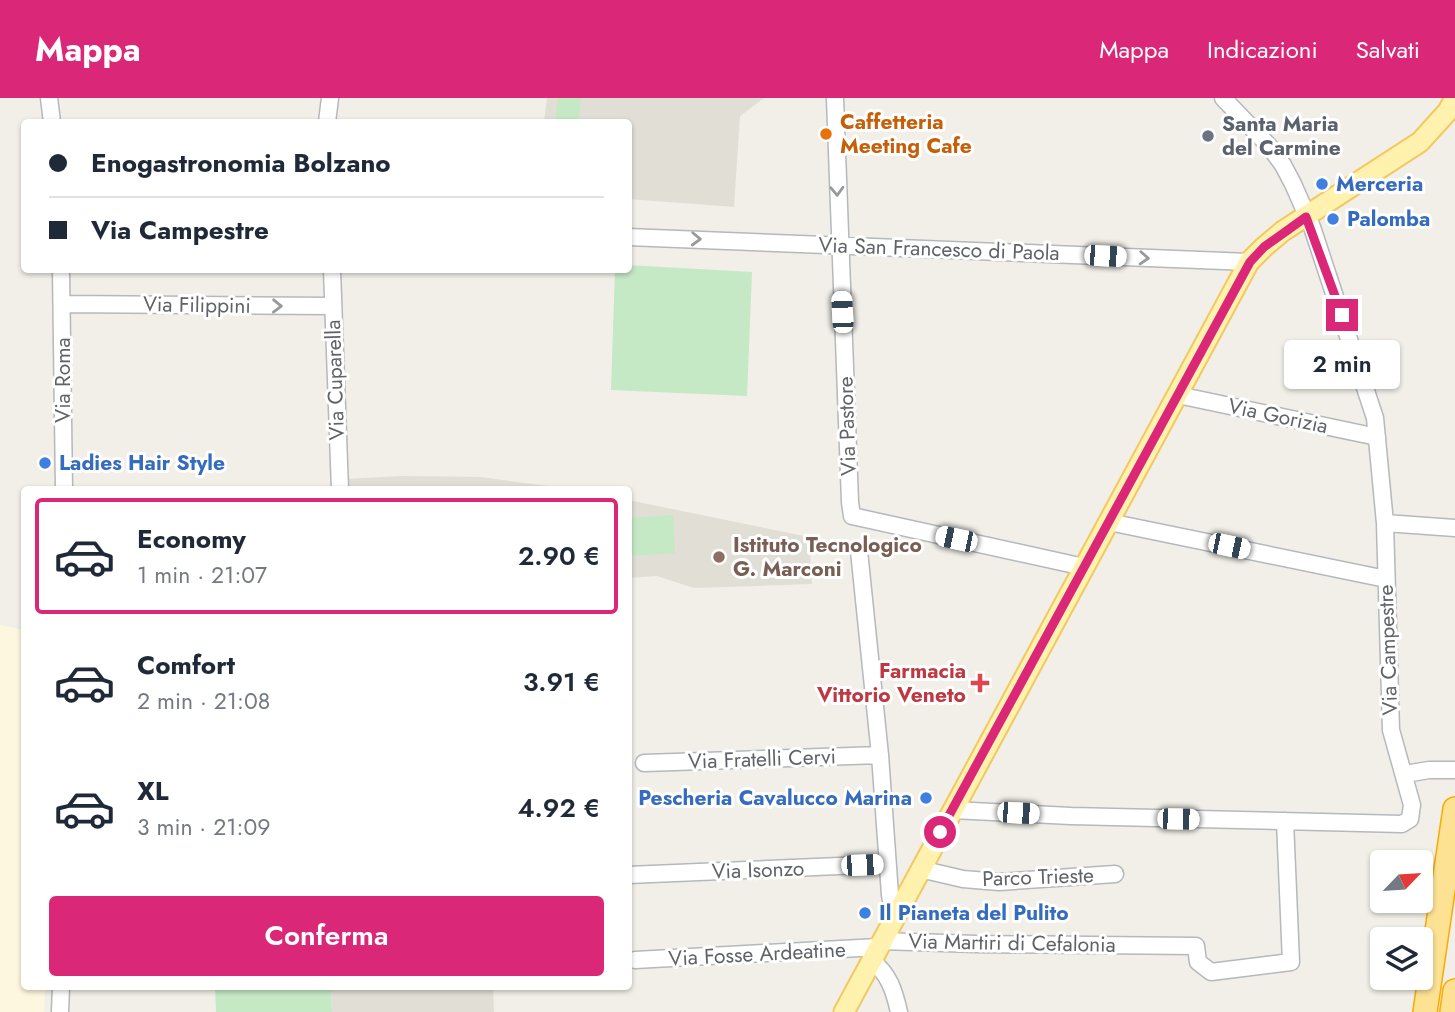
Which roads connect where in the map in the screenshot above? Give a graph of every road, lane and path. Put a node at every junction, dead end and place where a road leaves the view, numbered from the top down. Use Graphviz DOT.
graph roads {
  1 [pos="49,98"];
  2 [pos="330,98"];
  3 [pos="835,98"];
  4 [pos="1223,98"];
  5 [pos="1455,98"];
  6 [pos="52,119"];
  7 [pos="327,119"];
  8 [pos="1306,217"];
  9 [pos="632,237"];
  10 [pos="839,244"];
  11 [pos="1250,262"];
  12 [pos="61,273"];
  13 [pos="332,273"];
  14 [pos="62,304"];
  15 [pos="332,306"];
  16 [pos="1178,395"];
  17 [pos="1377,437"];
  18 [pos="64,486"];
  19 [pos="340,486"];
  20 [pos="1109,522"];
  21 [pos="1385,523"];
  22 [pos="1455,528"];
  23 [pos="859,551"];
  24 [pos="1084,567"];
  25 [pos="1386,579"];
  26 [pos="880,755"];
  27 [pos="644,763"];
  28 [pos="1455,770"];
  29 [pos="1405,774"];
  30 [pos="1455,809"];
  31 [pos="952,810"];
  32 [pos="1285,821"];
  33 [pos="887,864"];
  34 [pos="920,869"];
  35 [pos="1115,874"];
  36 [pos="632,875"];
  37 [pos="894,916"];
  38 [pos="877,949"];
  39 [pos="635,960"];
  40 [pos="61,990"];
  41 [pos="1455,991"];
  42 [pos="60,1012"];
  43 [pos="844,1012"];
  44 [pos="899,1012"];
  45 [pos="1425,1012"];
  46 [pos="1452,1012"];
  1 -- 6 [label="street"];
  2 -- 7 [label="street"];
  3 -- 10 [label="street, Via Pastore, one-way"];
  4 -- 8 [label="street, Via Campestre"];
  5 -- 8 [label="main road"];
  8 -- 11 [label="main road"];
  8 -- 17 [label="street, Via Campestre"];
  9 -- 10 [label="street, Via San Francesco di Paola, one-way"];
  10 -- 11 [label="street, Via San Francesco di Paola, one-way"];
  10 -- 24 [label="street, Via Pastore"];
  11 -- 16 [label="main road"];
  12 -- 14 [label="street, Via Roma"];
  13 -- 15 [label="street, Via Cuparella"];
  14 -- 15 [label="street, Via Filippini, one-way"];
  14 -- 18 [label="street, Via Roma"];
  15 -- 19 [label="street, Via Cuparella"];
  16 -- 17 [label="street, Via Gorizia"];
  16 -- 20 [label="main road"];
  17 -- 21 [label="street, Via Campestre"];
  20 -- 24 [label="main road"];
  20 -- 25 [label="street"];
  21 -- 22 [label="street"];
  21 -- 25 [label="street, Via Campestre"];
  23 -- 26 [label="street"];
  24 -- 31 [label="main road"];
  25 -- 29 [label="street, Via Campestre"];
  26 -- 27 [label="street, Via Fratelli Cervi"];
  26 -- 33 [label="street"];
  28 -- 29 [label="street"];
  29 -- 32 [label="street, Via Campestre"];
  30 -- 45 [label="highway"];
  31 -- 32 [label="street"];
  31 -- 34 [label="main road"];
  32 -- 38 [label="street, Via Martiri di Cefalonia"];
  33 -- 36 [label="street, Via Isonzo"];
  33 -- 37 [label="street"];
  34 -- 35 [label="street, Parco Trieste"];
  34 -- 37 [label="main road"];
  37 -- 38 [label="main road"];
  38 -- 39 [label="street, Via Fosse Ardeatine"];
  38 -- 43 [label="main road"];
  38 -- 44 [label="street"];
  40 -- 42 [label="street"];
  41 -- 46 [label="highway"];
}
